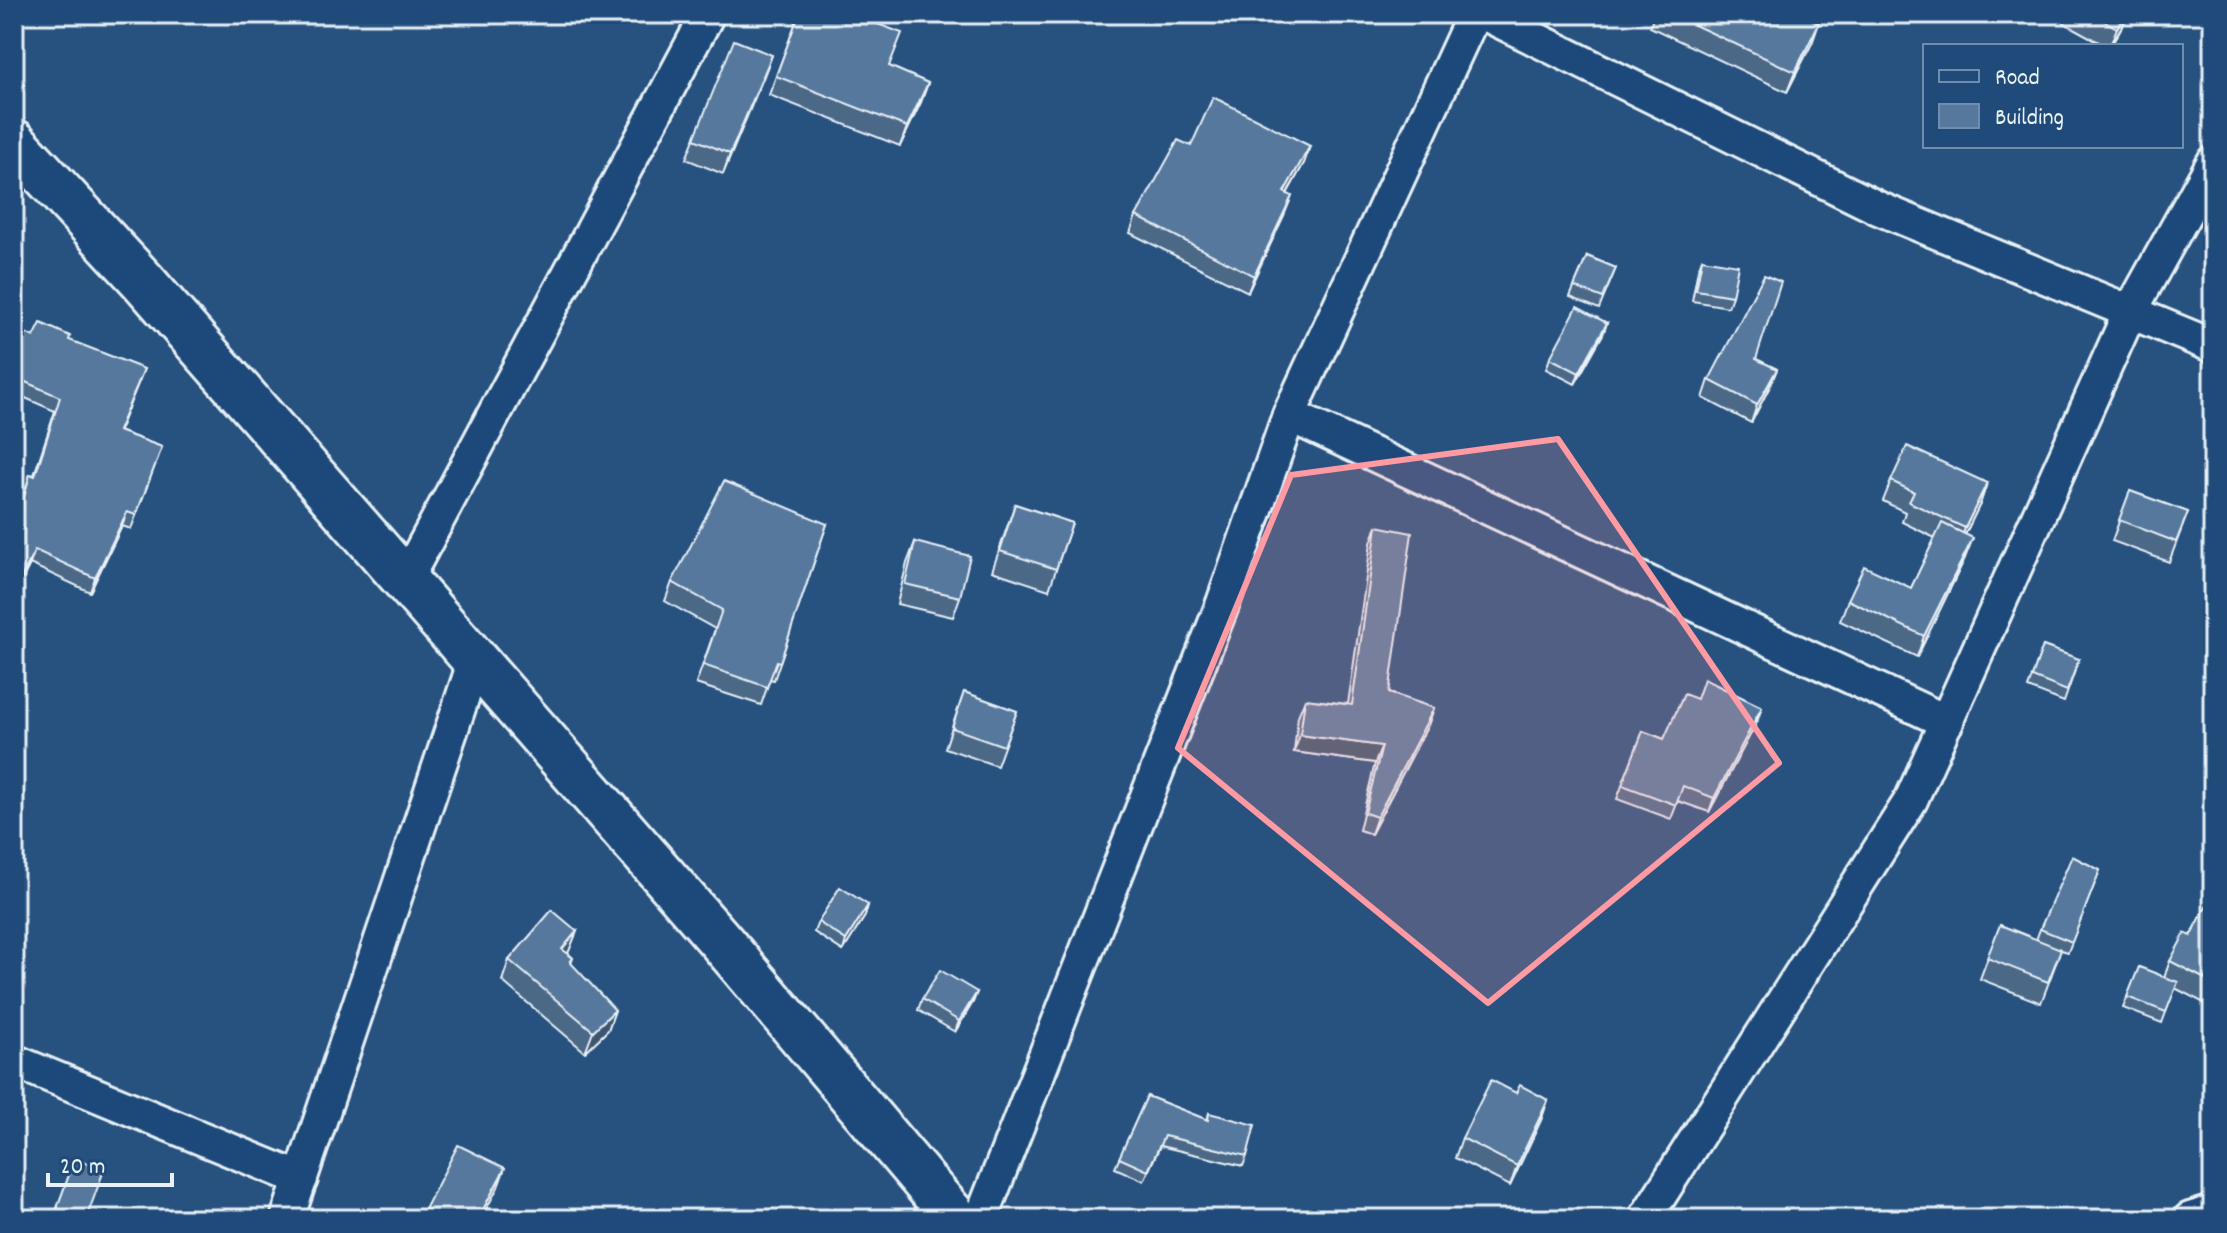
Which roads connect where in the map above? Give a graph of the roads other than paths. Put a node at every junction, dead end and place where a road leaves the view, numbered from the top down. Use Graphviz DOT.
graph roads {
  1 [pos="708,14"];
  2 [pos="1474,14"];
  3 [pos="1485,14"];
  4 [pos="14,142"];
  5 [pos="2213,163"];
  6 [pos="2129,314"];
  7 [pos="2213,346"];
  8 [pos="1289,415"];
  9 [pos="405,581"];
  10 [pos="475,660"];
  11 [pos="1947,722"];
  12 [pos="14,1061"];
  13 [pos="301,1179"];
  14 [pos="2213,1212"];
  15 [pos="287,1219"];
  16 [pos="956,1219"];
  17 [pos="981,1219"];
  18 [pos="1645,1219"];
  19 [pos="2190,1219"];
  1 -- 9 [label="street"];
  2 -- 8 [label="street"];
  3 -- 6 [label="street"];
  4 -- 9 [label="street"];
  5 -- 6 [label="street"];
  6 -- 7 [label="street"];
  6 -- 11 [label="street"];
  8 -- 11 [label="street"];
  8 -- 17 [label="street"];
  9 -- 10 [label="street"];
  10 -- 13 [label="street"];
  10 -- 16 [label="street"];
  11 -- 18 [label="street"];
  12 -- 13 [label="street"];
  13 -- 15 [label="street"];
  14 -- 19 [label="street"];
}
